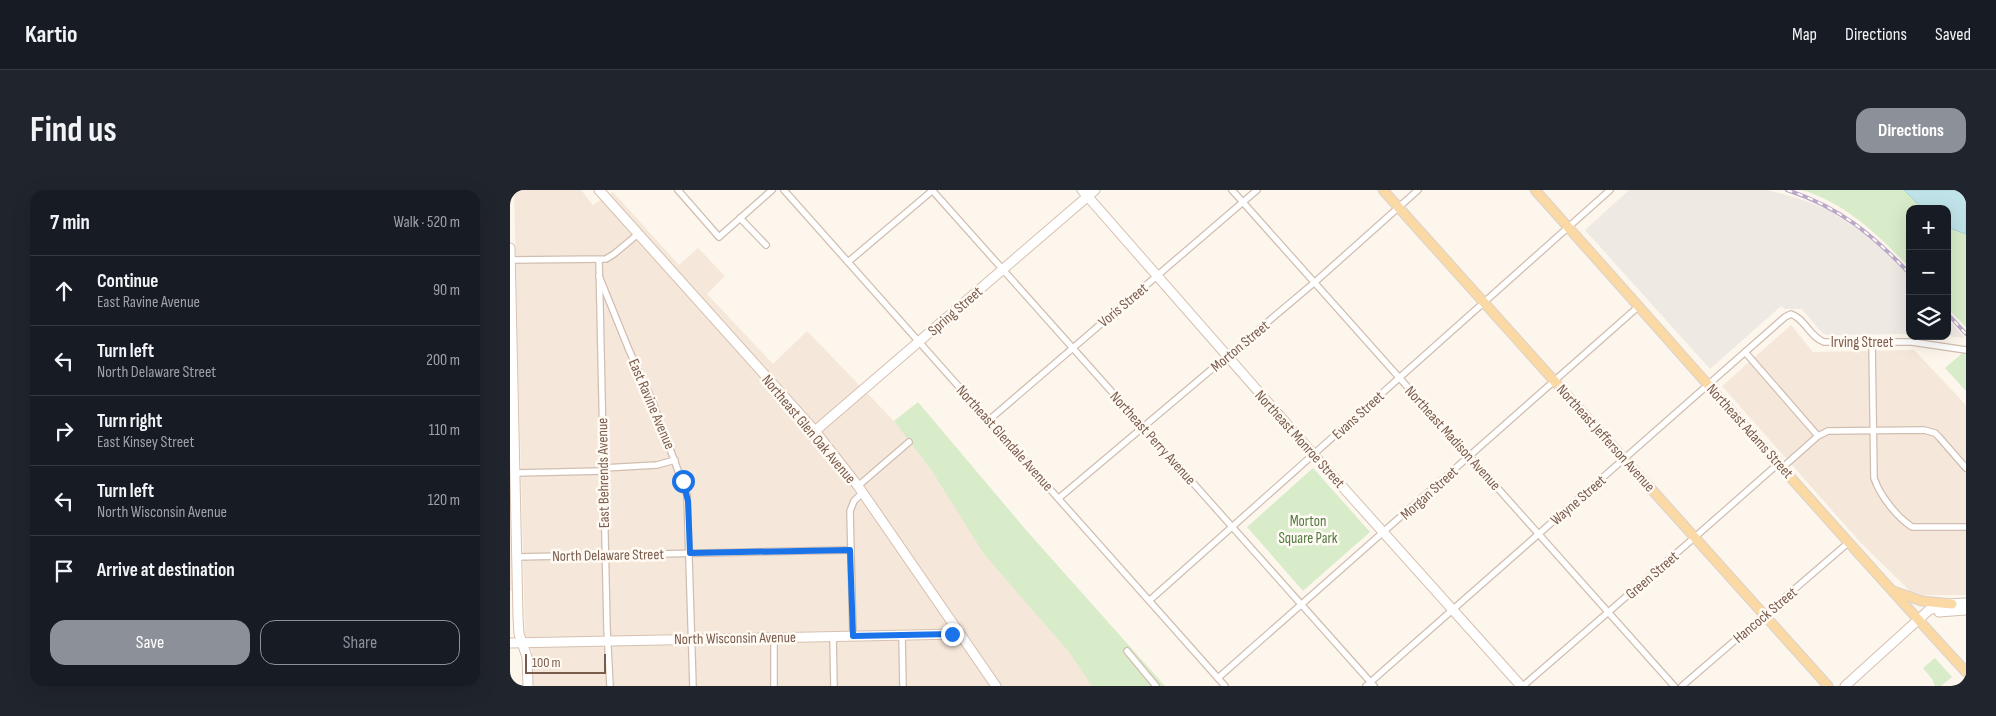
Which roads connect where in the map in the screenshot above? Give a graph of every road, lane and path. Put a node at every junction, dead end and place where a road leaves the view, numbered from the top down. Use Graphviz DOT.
graph roads {
  1 [pos="678,190"];
  2 [pos="772,190"];
  3 [pos="784,190"];
  4 [pos="933,190"];
  5 [pos="1232,190"];
  6 [pos="1257,190"];
  7 [pos="1383,190"];
  8 [pos="1418,190"];
  9 [pos="1535,190"];
  10 [pos="1610,190"];
  11 [pos="604,192"];
  12 [pos="1088,192"];
  13 [pos="1243,202"];
  14 [pos="1398,207"];
  15 [pos="740,218"];
  16 [pos="1568,227"];
  17 [pos="638,234"];
  18 [pos="766,245"];
  19 [pos="510,248"];
  20 [pos="510,260"];
  21 [pos="599,260"];
  22 [pos="848,262"];
  23 [pos="1003,270"];
  24 [pos="599,276"];
  25 [pos="1158,276"];
  26 [pos="1315,282"];
  27 [pos="1484,303"];
  28 [pos="1639,306"];
  29 [pos="1791,314"];
  30 [pos="919,342"];
  31 [pos="1872,342"];
  32 [pos="1073,348"];
  33 [pos="1966,350"];
  34 [pos="511,351"];
  35 [pos="1745,352"];
  36 [pos="1227,357"];
  37 [pos="1400,377"];
  38 [pos="1554,380"];
  39 [pos="1709,384"];
  40 [pos="990,420"];
  41 [pos="1142,427"];
  42 [pos="1874,430"];
  43 [pos="815,431"];
  44 [pos="1818,436"];
  45 [pos="512,442"];
  46 [pos="909,442"];
  47 [pos="1314,455"];
  48 [pos="1470,456"];
  49 [pos="1626,459"];
  50 [pos="675,460"];
  51 [pos="1781,465"];
  52 [pos="1966,468"];
  53 [pos="603,469"];
  54 [pos="514,473"];
  55 [pos="860,489"];
  56 [pos="1059,498"];
  57 [pos="1232,527"];
  58 [pos="1966,528"];
  59 [pos="513,532"];
  60 [pos="1384,533"];
  61 [pos="1539,534"];
  62 [pos="1695,537"];
  63 [pos="1848,543"];
  64 [pos="850,550"];
  65 [pos="690,553"];
  66 [pos="605,555"];
  67 [pos="516,557"];
  68 [pos="1890,590"];
  69 [pos="1150,600"];
  70 [pos="1966,603"];
  71 [pos="1952,604"];
  72 [pos="1302,606"];
  73 [pos="943,610"];
  74 [pos="1454,610"];
  75 [pos="1966,610"];
  76 [pos="1608,613"];
  77 [pos="1765,616"];
  78 [pos="1918,620"];
  79 [pos="960,634"];
  80 [pos="902,635"];
  81 [pos="922,635"];
  82 [pos="833,636"];
  83 [pos="853,636"];
  84 [pos="774,638"];
  85 [pos="692,639"];
  86 [pos="608,641"];
  87 [pos="510,643"];
  88 [pos="522,643"];
  89 [pos="1127,651"];
  90 [pos="1966,672"];
  91 [pos="1218,678"];
  92 [pos="1370,685"];
  93 [pos="528,686"];
  94 [pos="610,686"];
  95 [pos="692,686"];
  96 [pos="774,686"];
  97 [pos="834,686"];
  98 [pos="903,686"];
  99 [pos="996,686"];
  100 [pos="1156,686"];
  101 [pos="1225,686"];
  102 [pos="1522,686"];
  103 [pos="1674,686"];
  104 [pos="1682,686"];
  105 [pos="1828,686"];
  106 [pos="1845,686"];
  1 -- 15 [label="street"];
  2 -- 15 [label="street"];
  3 -- 22 [label="street, Northeast Glendale Avenue"];
  4 -- 22 [label="street"];
  4 -- 23 [label="street, Northeast Perry Avenue"];
  5 -- 13 [label="street, Northeast Madison Avenue"];
  6 -- 13 [label="street, Voris Street"];
  7 -- 14 [label="main road, Northeast Jefferson Avenue"];
  8 -- 14 [label="street, Morton Street"];
  9 -- 16 [label="main road, Northeast Adams Street"];
  10 -- 16 [label="street, Evans Street"];
  11 -- 17 [label="street, Northeast Glen Oak Avenue"];
  12 -- 23 [label="street, Spring Street"];
  12 -- 25 [label="street, Northeast Monroe Street"];
  13 -- 25 [label="street, Voris Street"];
  13 -- 26 [label="street, Northeast Madison Avenue"];
  14 -- 26 [label="street, Morton Street"];
  14 -- 27 [label="main road, Northeast Jefferson Avenue"];
  15 -- 18 [label="street"];
  16 -- 27 [label="street, Evans Street"];
  16 -- 28 [label="main road, Northeast Adams Street"];
  17 -- 21 [label="street"];
  17 -- 43 [label="street, Northeast Glen Oak Avenue"];
  19 -- 20 [label="street"];
  20 -- 21 [label="street"];
  20 -- 34 [label="street"];
  21 -- 24 [label="street, East Behrends Avenue"];
  22 -- 30 [label="street, Northeast Glendale Avenue"];
  23 -- 30 [label="street, Spring Street"];
  23 -- 32 [label="street, Northeast Perry Avenue"];
  24 -- 50 [label="street, East Ravine Avenue"];
  24 -- 53 [label="street, East Behrends Avenue"];
  25 -- 32 [label="street, Voris Street"];
  25 -- 36 [label="street, Northeast Monroe Street"];
  26 -- 36 [label="street, Morton Street"];
  26 -- 37 [label="street, Northeast Madison Avenue"];
  27 -- 37 [label="street, Evans Street"];
  27 -- 38 [label="main road, Northeast Jefferson Avenue"];
  28 -- 38 [label="street, Morgan Street"];
  28 -- 39 [label="main road, Northeast Adams Street"];
  29 -- 31 [label="street, Irving Street"];
  29 -- 35 [label="street, Wayne Street"];
  30 -- 40 [label="street, Northeast Glendale Avenue"];
  30 -- 43 [label="street, Spring Street"];
  31 -- 33 [label="street, Irving Street"];
  31 -- 42 [label="street"];
  32 -- 40 [label="street, Voris Street"];
  32 -- 41 [label="street, Northeast Perry Avenue"];
  34 -- 45 [label="street"];
  35 -- 39 [label="street, Wayne Street"];
  35 -- 44 [label="street"];
  36 -- 41 [label="street, Morton Street"];
  36 -- 47 [label="street, Northeast Monroe Street"];
  37 -- 47 [label="street, Evans Street"];
  37 -- 48 [label="street, Northeast Madison Avenue"];
  38 -- 48 [label="street, Morgan Street"];
  38 -- 49 [label="main road, Northeast Jefferson Avenue"];
  39 -- 49 [label="street, Wayne Street"];
  39 -- 51 [label="main road, Northeast Adams Street"];
  40 -- 56 [label="street, Northeast Glendale Avenue"];
  41 -- 56 [label="street, Morton Street"];
  41 -- 57 [label="street, Northeast Perry Avenue"];
  42 -- 44 [label="street, Green Street"];
  42 -- 52 [label="street, Green Street"];
  42 -- 58 [label="street"];
  43 -- 55 [label="street, Northeast Glen Oak Avenue"];
  44 -- 51 [label="street, Green Street"];
  45 -- 54 [label="street"];
  46 -- 55 [label="street"];
  47 -- 57 [label="street, Evans Street"];
  47 -- 60 [label="street, Northeast Monroe Street"];
  48 -- 60 [label="street, Morgan Street"];
  48 -- 61 [label="street, Northeast Madison Avenue"];
  49 -- 61 [label="street, Wayne Street"];
  49 -- 62 [label="main road, Northeast Jefferson Avenue"];
  50 -- 53 [label="street"];
  50 -- 65 [label="street, East Ravine Avenue"];
  51 -- 62 [label="street, Green Street"];
  51 -- 63 [label="main road, Northeast Adams Street"];
  53 -- 54 [label="street"];
  53 -- 66 [label="street, East Behrends Avenue"];
  54 -- 59 [label="street"];
  55 -- 64 [label="street"];
  55 -- 73 [label="street, Northeast Glen Oak Avenue"];
  56 -- 69 [label="street, Northeast Glendale Avenue"];
  57 -- 69 [label="street, Evans Street"];
  57 -- 72 [label="street, Northeast Perry Avenue"];
  59 -- 67 [label="street"];
  60 -- 72 [label="street, Morgan Street"];
  60 -- 74 [label="street, Northeast Monroe Street"];
  61 -- 74 [label="street, Wayne Street"];
  61 -- 76 [label="street, Northeast Madison Avenue"];
  62 -- 76 [label="street, Green Street"];
  62 -- 77 [label="main road, Northeast Jefferson Avenue"];
  63 -- 68 [label="main road, Northeast Adams Street"];
  63 -- 77 [label="street, Hancock Street"];
  64 -- 65 [label="street, North Delaware Street"];
  64 -- 83 [label="street"];
  65 -- 66 [label="street, North Delaware Street"];
  65 -- 85 [label="street, East Ravine Avenue"];
  66 -- 67 [label="street, North Delaware Street"];
  66 -- 86 [label="street, East Behrends Avenue"];
  67 -- 88 [label="street"];
  68 -- 71 [label="main road"];
  68 -- 78 [label="main road, Northeast Adams Street"];
  69 -- 91 [label="street, Northeast Glendale Avenue"];
  70 -- 71 [label="street"];
  71 -- 78 [label="street"];
  72 -- 91 [label="street, Morgan Street"];
  72 -- 92 [label="street, Northeast Perry Avenue"];
  73 -- 79 [label="street, Northeast Glen Oak Avenue"];
  73 -- 81 [label="street"];
  74 -- 92 [label="street, Wayne Street"];
  74 -- 102 [label="street, Northeast Monroe Street"];
  75 -- 78 [label="street"];
  76 -- 102 [label="street, Green Street"];
  76 -- 103 [label="street, Northeast Madison Avenue"];
  77 -- 104 [label="street, Hancock Street"];
  77 -- 105 [label="main road, Northeast Jefferson Avenue"];
  78 -- 90 [label="main road, Northeast Adams Street"];
  78 -- 106 [label="street"];
  79 -- 81 [label="street, North Wisconsin Avenue"];
  79 -- 99 [label="street, Northeast Glen Oak Avenue"];
  80 -- 81 [label="street, North Wisconsin Avenue"];
  80 -- 83 [label="street, North Wisconsin Avenue"];
  80 -- 98 [label="street"];
  82 -- 83 [label="street, North Wisconsin Avenue"];
  82 -- 84 [label="street, North Wisconsin Avenue"];
  82 -- 97 [label="street"];
  84 -- 85 [label="street, North Wisconsin Avenue"];
  84 -- 96 [label="street"];
  85 -- 86 [label="street, North Wisconsin Avenue"];
  85 -- 95 [label="street, East Ravine Avenue"];
  86 -- 88 [label="street, North Wisconsin Avenue"];
  86 -- 94 [label="street, East Behrends Avenue"];
  87 -- 88 [label="street, North Wisconsin Avenue"];
  88 -- 93 [label="street"];
  89 -- 100 [label="street"];
  91 -- 101 [label="street, Northeast Glendale Avenue"];
}
